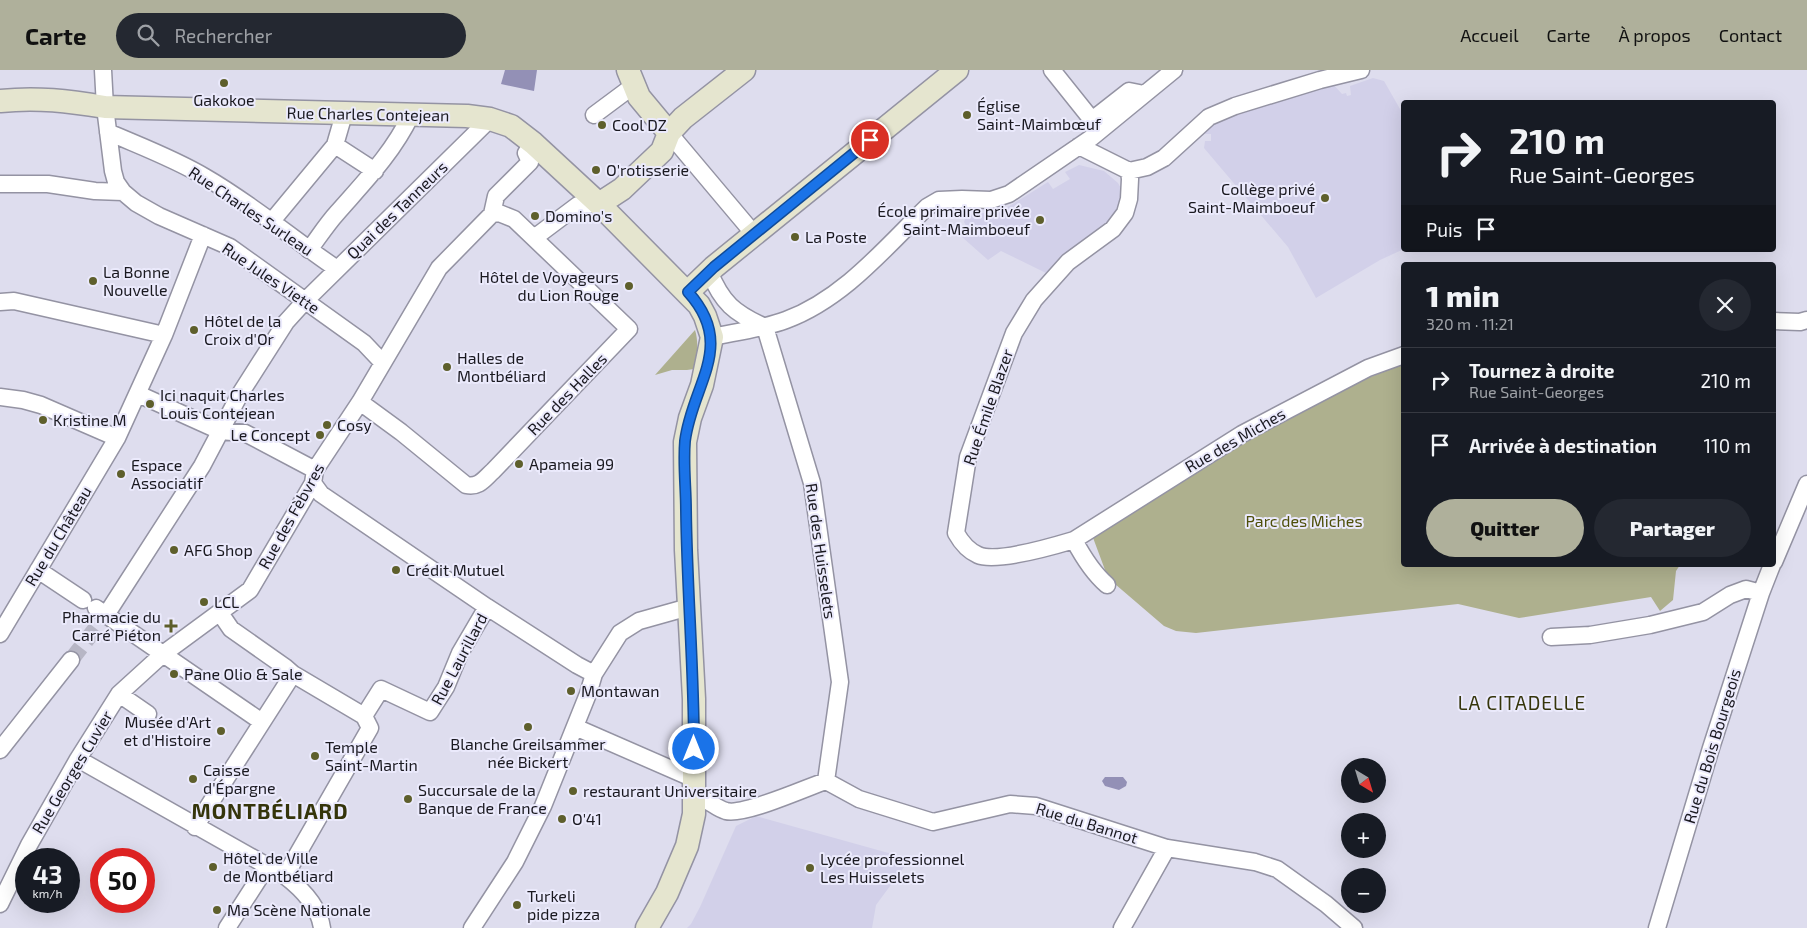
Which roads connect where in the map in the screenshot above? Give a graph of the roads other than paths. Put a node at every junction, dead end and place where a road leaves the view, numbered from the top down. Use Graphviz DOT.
graph roads {
  1 [pos="103,70"];
  2 [pos="744,70"];
  3 [pos="957,70"];
  4 [pos="1052,70"];
  5 [pos="1174,70"];
  6 [pos="1361,70"];
  7 [pos="630,78"];
  8 [pos="1144,94"];
  9 [pos="0,101"];
  10 [pos="105,107"];
  11 [pos="344,114"];
  12 [pos="410,115"];
  13 [pos="594,116"];
  14 [pos="490,118"];
  15 [pos="108,132"];
  16 [pos="669,133"];
  17 [pos="533,143"];
  18 [pos="336,145"];
  19 [pos="1079,146"];
  20 [pos="1129,171"];
  21 [pos="375,172"];
  22 [pos="0,184"];
  23 [pos="123,192"];
  24 [pos="599,204"];
  25 [pos="492,214"];
  26 [pos="272,221"];
  27 [pos="754,234"];
  28 [pos="203,235"];
  29 [pos="534,238"];
  30 [pos="309,250"];
  31 [pos="337,269"];
  32 [pos="709,271"];
  33 [pos="688,292"];
  34 [pos="304,301"];
  35 [pos="0,302"];
  36 [pos="1807,320"];
  37 [pos="1776,321"];
  38 [pos="765,326"];
  39 [pos="164,335"];
  40 [pos="712,337"];
  41 [pos="1401,356"];
  42 [pos="382,362"];
  43 [pos="138,394"];
  44 [pos="0,397"];
  45 [pos="360,402"];
  46 [pos="220,431"];
  47 [pos="117,438"];
  48 [pos="314,477"];
  49 [pos="1807,484"];
  50 [pos="1074,540"];
  51 [pos="1776,557"];
  52 [pos="1772,567"];
  53 [pos="38,570"];
  54 [pos="1107,585"];
  55 [pos="1761,593"];
  56 [pos="487,607"];
  57 [pos="689,607"];
  58 [pos="95,608"];
  59 [pos="220,613"];
  60 [pos="0,634"];
  61 [pos="1551,637"];
  62 [pos="163,654"];
  63 [pos="71,660"];
  64 [pos="292,674"];
  65 [pos="594,674"];
  66 [pos="119,694"];
  67 [pos="148,714"];
  68 [pos="364,716"];
  69 [pos="262,722"];
  70 [pos="575,727"];
  71 [pos="0,750"];
  72 [pos="78,759"];
  73 [pos="826,782"];
  74 [pos="695,788"];
  75 [pos="195,827"];
  76 [pos="1167,848"];
  77 [pos="267,866"];
  78 [pos="285,876"];
  79 [pos="0,904"];
  80 [pos="227,928"];
  81 [pos="322,928"];
  82 [pos="472,928"];
  83 [pos="647,928"];
  84 [pos="1122,928"];
  85 [pos="1354,928"];
  86 [pos="1657,928"];
  1 -- 10 [label="street, Rue Jules Viette"];
  2 -- 16 [label="main road"];
  3 -- 27 [label="main road"];
  4 -- 8 [label="street"];
  5 -- 8 [label="street"];
  6 -- 20 [label="street"];
  7 -- 13 [label="street"];
  7 -- 16 [label="main road"];
  8 -- 19 [label="street"];
  9 -- 10 [label="main road, Rue Charles Contejean"];
  10 -- 11 [label="main road, Rue Charles Contejean"];
  10 -- 15 [label="street, Rue Jules Viette"];
  11 -- 12 [label="main road, Rue Charles Contejean"];
  11 -- 18 [label="street"];
  12 -- 14 [label="main road, Rue Charles Contejean"];
  12 -- 21 [label="street"];
  14 -- 17 [label="main road, Rue Charles Contejean"];
  14 -- 31 [label="street, Quai des Tanneurs"];
  15 -- 23 [label="street, Rue Jules Viette"];
  15 -- 26 [label="street, Rue Charles Surleau"];
  16 -- 24 [label="main road"];
  16 -- 27 [label="street"];
  17 -- 24 [label="main road, Rue Charles Contejean"];
  17 -- 25 [label="street"];
  18 -- 21 [label="street"];
  18 -- 26 [label="street"];
  19 -- 20 [label="street"];
  19 -- 38 [label="street"];
  20 -- 50 [label="street, Rue Émile Blazer"];
  21 -- 30 [label="street"];
  22 -- 23 [label="street"];
  23 -- 28 [label="street, Rue Jules Viette"];
  24 -- 29 [label="street"];
  24 -- 33 [label="main road, Rue Charles Contejean"];
  25 -- 29 [label="street, Rue des Halles"];
  25 -- 42 [label="street, Rue des Fèbvres"];
  26 -- 30 [label="street, Rue Charles Surleau"];
  27 -- 32 [label="main road"];
  28 -- 34 [label="street, Rue Jules Viette"];
  28 -- 39 [label="street, Rue du Château"];
  29 -- 45 [label="street, Rue des Halles"];
  30 -- 31 [label="street, Rue Charles Surleau"];
  31 -- 34 [label="street, Quai des Tanneurs"];
  32 -- 33 [label="main road"];
  32 -- 38 [label="street"];
  33 -- 40 [label="main road, Rue Charles Contejean"];
  34 -- 42 [label="street, Rue Jules Viette"];
  34 -- 46 [label="street, Quai des Tanneurs"];
  35 -- 39 [label="street"];
  36 -- 37 [label="street"];
  38 -- 40 [label="street"];
  38 -- 73 [label="street, Rue des Huisselets"];
  39 -- 43 [label="street, Rue du Château"];
  40 -- 57 [label="main road"];
  41 -- 50 [label="street, Rue des Miches"];
  42 -- 45 [label="street, Rue des Fèbvres"];
  43 -- 46 [label="street"];
  43 -- 47 [label="street, Rue du Château"];
  44 -- 47 [label="street"];
  45 -- 48 [label="street, Rue des Fèbvres"];
  46 -- 48 [label="street"];
  46 -- 58 [label="street, Quai des Tanneurs"];
  47 -- 53 [label="street, Rue du Château"];
  48 -- 56 [label="street"];
  48 -- 59 [label="street, Rue des Fèbvres"];
  49 -- 51 [label="street, Rue du Bois Bourgeois"];
  50 -- 54 [label="street"];
  52 -- 55 [label="street, Rue du Bois Bourgeois"];
  53 -- 58 [label="street"];
  53 -- 60 [label="street, Rue du Château"];
  55 -- 61 [label="street"];
  55 -- 86 [label="street, Rue du Bois Bourgeois"];
  56 -- 65 [label="street"];
  56 -- 68 [label="street, Rue Laurillard"];
  57 -- 65 [label="street"];
  57 -- 74 [label="main road"];
  58 -- 62 [label="street"];
  59 -- 62 [label="street, Rue des Fèbvres"];
  59 -- 64 [label="street"];
  62 -- 66 [label="street, Rue des Fèbvres"];
  62 -- 69 [label="street"];
  63 -- 71 [label="street"];
  64 -- 68 [label="street"];
  64 -- 69 [label="street"];
  65 -- 70 [label="street"];
  66 -- 67 [label="street"];
  66 -- 72 [label="street, Rue Georges Cuvier"];
  68 -- 78 [label="street"];
  69 -- 75 [label="street"];
  70 -- 74 [label="street"];
  70 -- 82 [label="street"];
  72 -- 75 [label="street"];
  72 -- 79 [label="street, Rue Georges Cuvier"];
  73 -- 74 [label="street"];
  73 -- 76 [label="street, Rue du Bannot"];
  74 -- 83 [label="main road"];
  75 -- 77 [label="street"];
  76 -- 84 [label="street"];
  76 -- 85 [label="street, Rue du Bannot"];
  77 -- 78 [label="street"];
  77 -- 80 [label="street"];
  78 -- 81 [label="street"];
}
